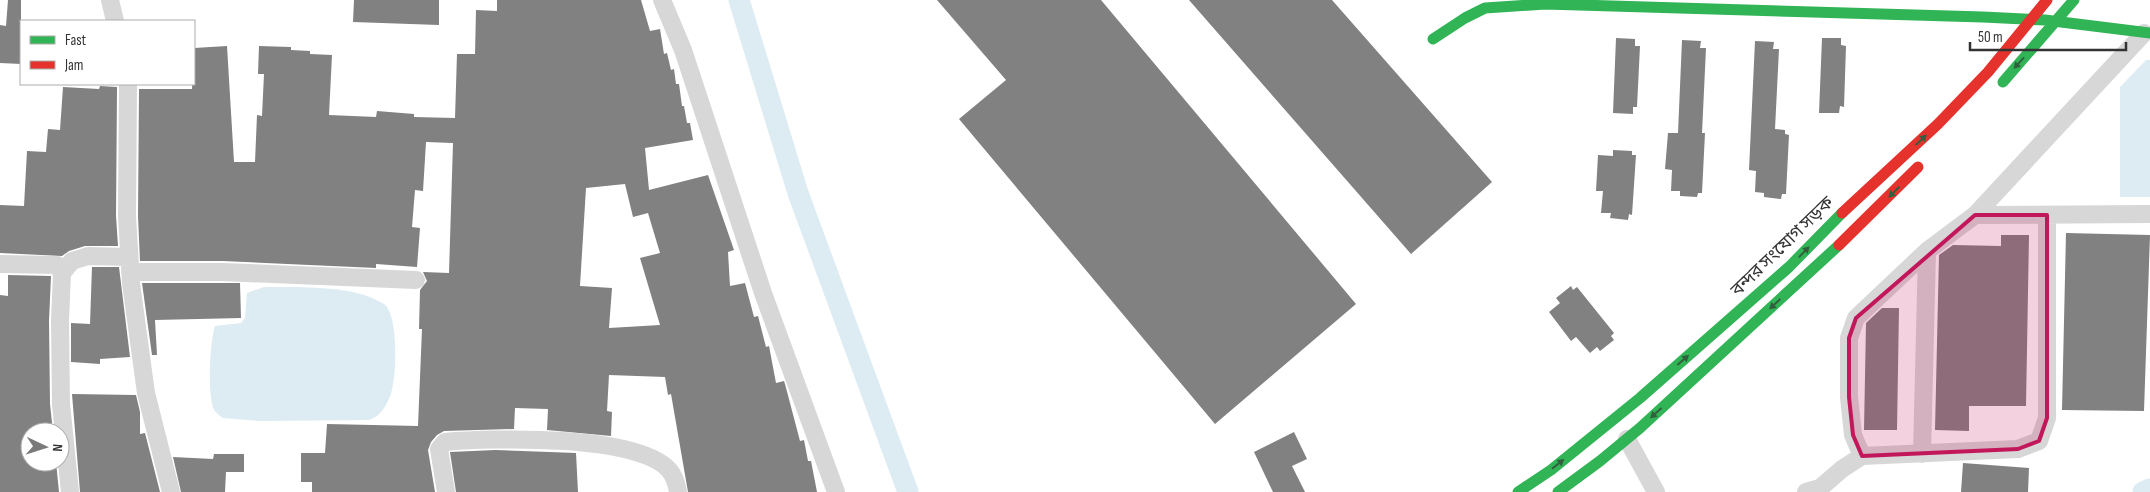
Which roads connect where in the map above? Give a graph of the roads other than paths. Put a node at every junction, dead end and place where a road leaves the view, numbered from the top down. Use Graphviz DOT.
graph roads {
  1 [pos="110,0"];
  2 [pos="662,0"];
  3 [pos="2048,0"];
  4 [pos="2074,0"];
  5 [pos="2032,19"];
  6 [pos="115,20"];
  7 [pos="2056,21"];
  8 [pos="2147,33"];
  9 [pos="1433,39"];
  10 [pos="128,85"];
  11 [pos="1998,87"];
  12 [pos="1929,156"];
  13 [pos="2150,214"];
  14 [pos="1974,215"];
  15 [pos="2047,215"];
  16 [pos="1927,251"];
  17 [pos="0,264"];
  18 [pos="129,264"];
  19 [pos="62,272"];
  20 [pos="416,280"];
  21 [pos="1627,439"];
  22 [pos="1922,454"];
  23 [pos="1862,456"];
  24 [pos="70,492"];
  25 [pos="171,492"];
  26 [pos="446,492"];
  27 [pos="678,492"];
  28 [pos="836,492"];
  29 [pos="1518,492"];
  30 [pos="1558,492"];
  31 [pos="1656,492"];
  32 [pos="1806,492"];
  1 -- 6 [label="street"];
  2 -- 28 [label="street"];
  3 -- 5 [label="main road, বন্দর সংযোগ সড়ক"];
  4 -- 7 [label="main road"];
  5 -- 7 [label="main road"];
  5 -- 9 [label="main road"];
  29 -- 5 [label="main road, বন্দর সংযোগ সড়ক, one-way"];
  7 -- 8 [label="main road"];
  7 -- 11 [label="main road, one-way"];
  8 -- 14 [label="street"];
  10 -- 18 [label="street"];
  12 -- 21 [label="main road, বন্দর সংযোগ সড়ক, one-way"];
  13 -- 15 [label="street"];
  14 -- 15 [label="street"];
  14 -- 16 [label="street"];
  15 -- 22 [label="street"];
  16 -- 22 [label="street"];
  16 -- 23 [label="street"];
  17 -- 19 [label="street"];
  18 -- 19 [label="street"];
  18 -- 20 [label="street"];
  18 -- 25 [label="street"];
  19 -- 24 [label="street"];
  21 -- 30 [label="main road, বন্দর সংযোগ সড়ক"];
  21 -- 31 [label="street"];
  22 -- 23 [label="street"];
  23 -- 32 [label="street"];
  26 -- 27 [label="street"];
}
